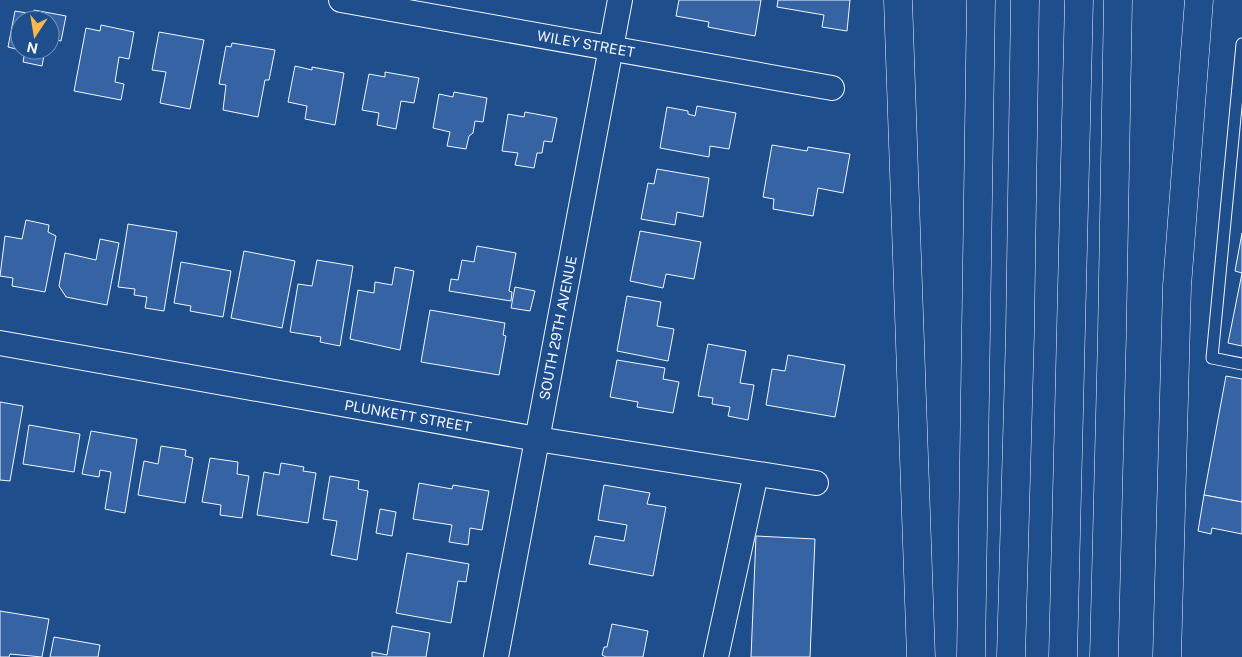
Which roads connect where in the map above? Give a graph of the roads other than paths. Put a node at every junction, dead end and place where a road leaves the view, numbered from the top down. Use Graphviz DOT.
graph roads {
  1 [pos="341,0"];
  2 [pos="620,0"];
  3 [pos="898,0"];
  4 [pos="981,0"];
  5 [pos="1026,0"];
  6 [pos="1079,0"];
  7 [pos="1118,0"];
  8 [pos="1199,0"];
  9 [pos="1242,44"];
  10 [pos="612,49"];
  11 [pos="832,88"];
  12 [pos="0,343"];
  13 [pos="1242,364"];
  14 [pos="537,439"];
  15 [pos="756,474"];
  16 [pos="816,483"];
  17 [pos="496,657"];
  18 [pos="716,657"];
  19 [pos="921,657"];
  20 [pos="971,657"];
  21 [pos="1011,657"];
  22 [pos="1063,657"];
  23 [pos="1104,657"];
  24 [pos="1167,657"];
  1 -- 10 [label="street, WILEY STREET"];
  2 -- 10 [label="street, SOUTH 29TH AVENUE"];
  3 -- 19 [label="highway"];
  4 -- 20 [label="highway"];
  5 -- 21 [label="highway"];
  6 -- 22 [label="highway"];
  7 -- 23 [label="highway"];
  8 -- 24 [label="highway"];
  9 -- 13 [label="lane"];
  10 -- 11 [label="street, WILEY STREET"];
  10 -- 14 [label="street, SOUTH 29TH AVENUE"];
  12 -- 14 [label="street, PLUNKETT STREET"];
  14 -- 15 [label="street, PLUNKETT STREET"];
  14 -- 17 [label="street, SOUTH 29TH AVENUE"];
  15 -- 16 [label="street, PLUNKETT STREET"];
  15 -- 18 [label="street"];
}
